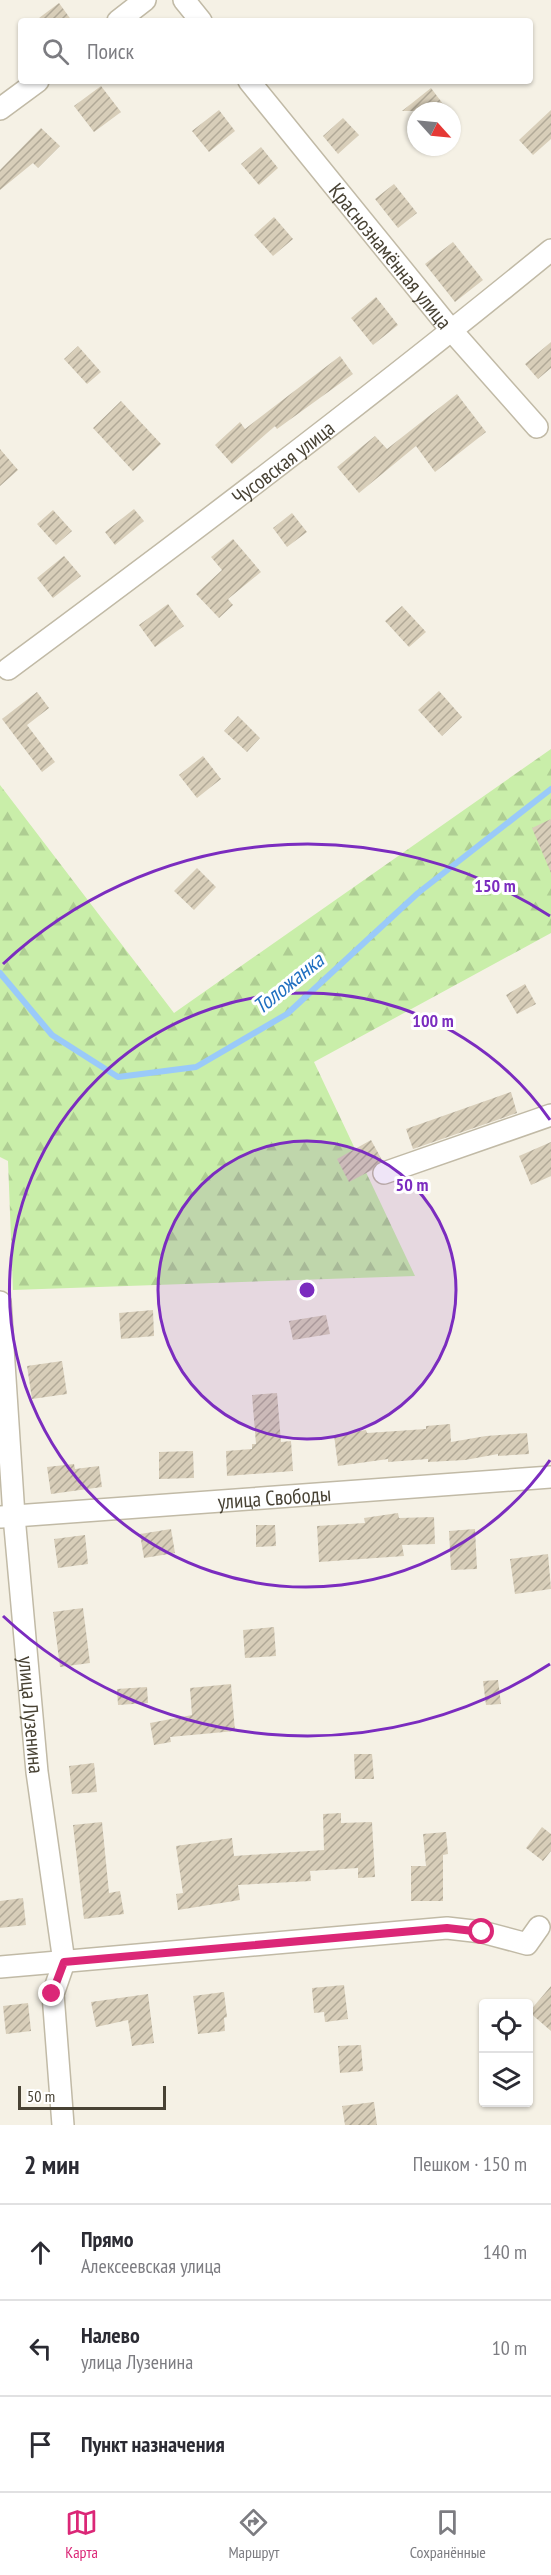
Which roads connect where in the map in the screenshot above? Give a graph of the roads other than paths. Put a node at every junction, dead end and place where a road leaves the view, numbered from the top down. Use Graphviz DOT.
graph roads {
  1 [pos="146,0"];
  2 [pos="184,0"];
  3 [pos="122,18"];
  4 [pos="199,18"];
  5 [pos="34,84"];
  6 [pos="251,84"];
  7 [pos="0,110"];
  8 [pos="551,250"];
  9 [pos="452,331"];
  10 [pos="537,428"];
  11 [pos="9,669"];
  12 [pos="551,1115"];
  13 [pos="384,1173"];
  14 [pos="0,1302"];
  15 [pos="551,1477"];
  16 [pos="7,1516"];
  17 [pos="539,1927"];
  18 [pos="64,1962"];
  19 [pos="0,1967"];
  20 [pos="63,2125"];
  1 -- 3 [label="street"];
  2 -- 4 [label="street"];
  5 -- 7 [label="street"];
  6 -- 9 [label="street, Краснознамённая улица"];
  8 -- 9 [label="street, Чусовская улица"];
  9 -- 10 [label="street, Краснознамённая улица"];
  9 -- 11 [label="street, Чусовская улица"];
  12 -- 13 [label="street"];
  14 -- 16 [label="street, улица Лузенина"];
  15 -- 16 [label="street, улица Свободы"];
  16 -- 18 [label="street, улица Лузенина"];
  17 -- 18 [label="street"];
  18 -- 19 [label="street"];
  18 -- 20 [label="street, улица Лузенина"];
}
